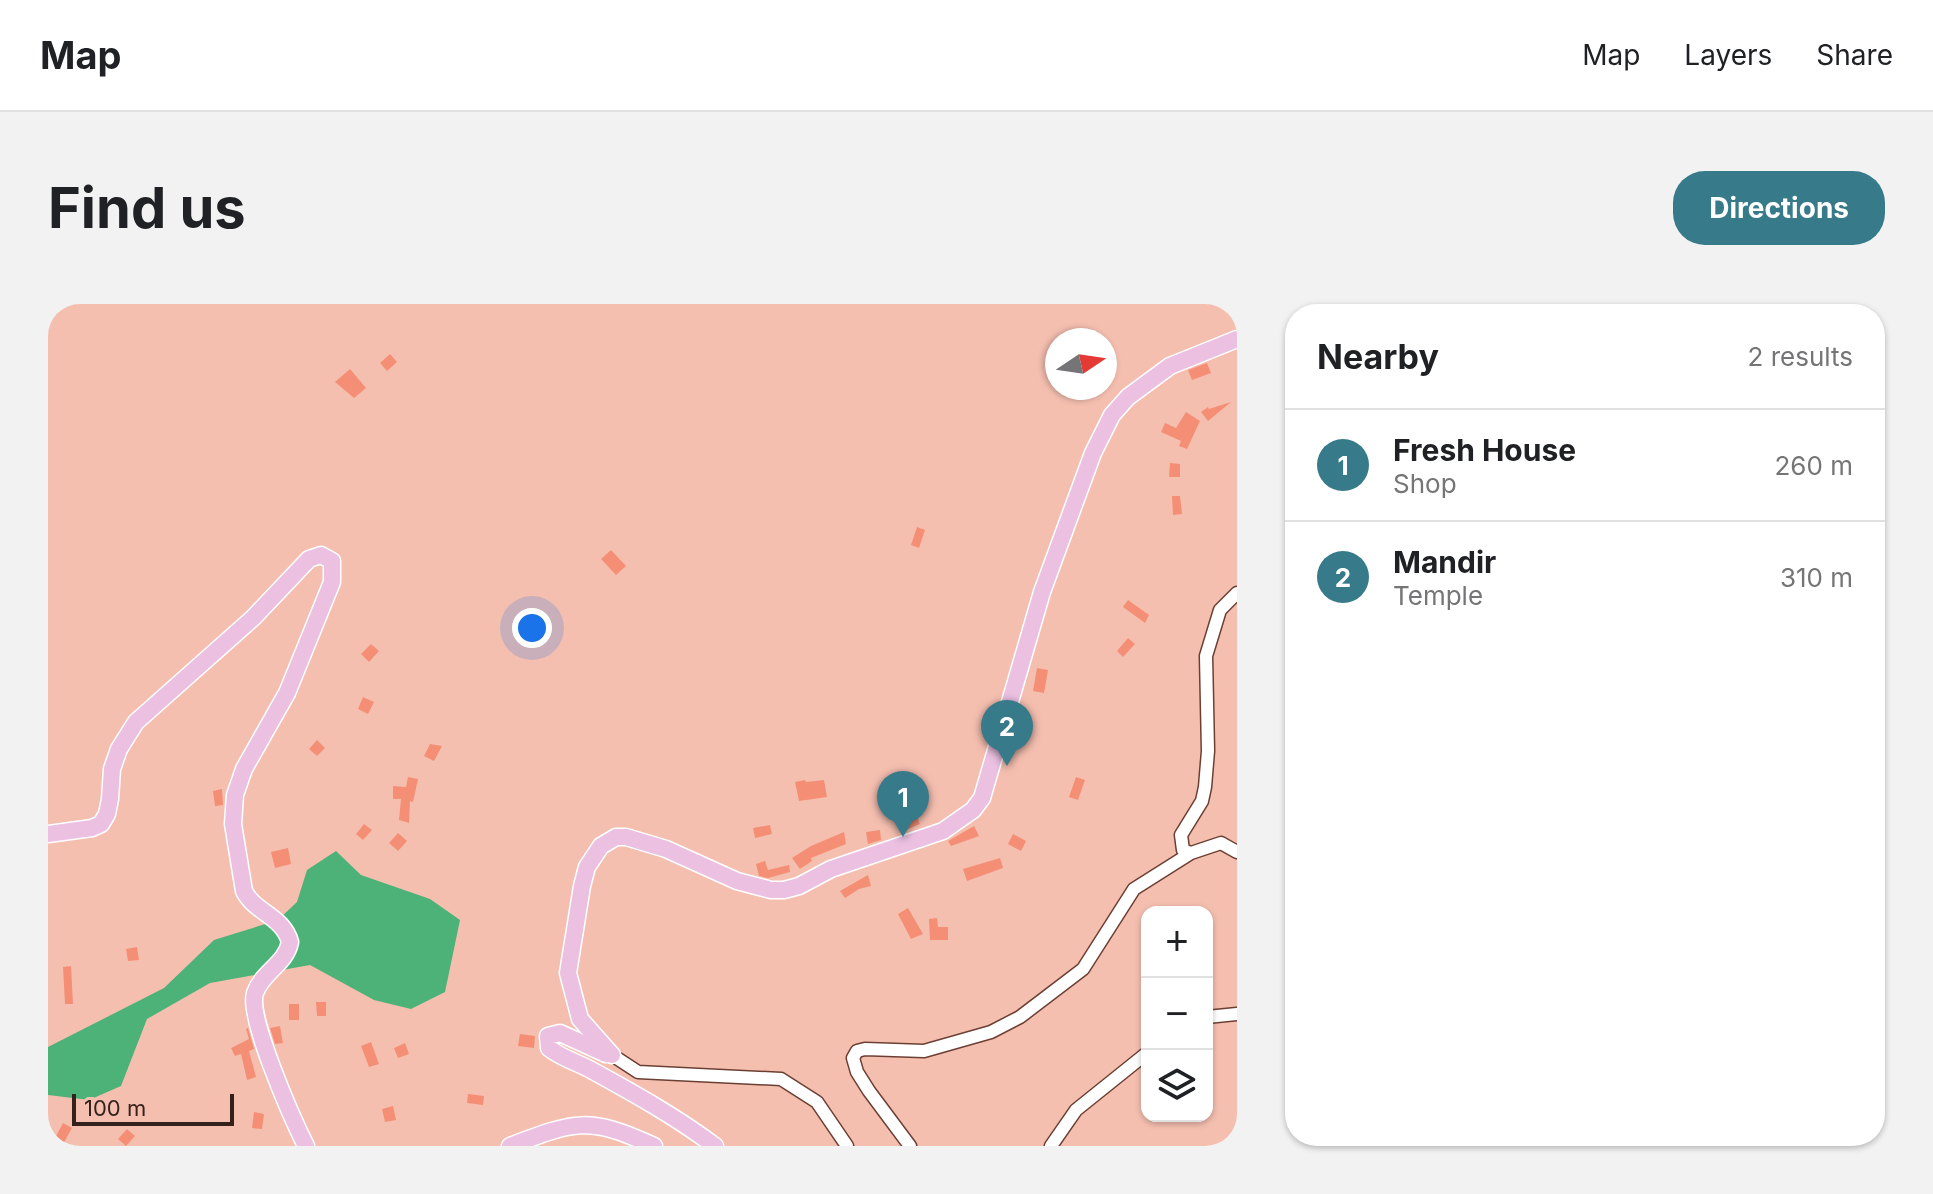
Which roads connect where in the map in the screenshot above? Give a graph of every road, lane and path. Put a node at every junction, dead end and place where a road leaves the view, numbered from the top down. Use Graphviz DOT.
graph roads {
  1 [pos="1237,339"];
  2 [pos="1237,593"];
  3 [pos="48,834"];
  4 [pos="1237,852"];
  5 [pos="1191,853"];
  6 [pos="1237,1014"];
  7 [pos="1213,1016"];
  8 [pos="612,1055"];
  9 [pos="1141,1058"];
  10 [pos="306,1146"];
  11 [pos="510,1146"];
  12 [pos="654,1146"];
  13 [pos="715,1146"];
  14 [pos="847,1146"];
  15 [pos="910,1146"];
  16 [pos="1051,1146"];
  1 -- 8 [label="main road"];
  2 -- 5 [label="street"];
  3 -- 10 [label="main road"];
  4 -- 5 [label="street"];
  5 -- 15 [label="street"];
  6 -- 7 [label="street"];
  8 -- 13 [label="main road"];
  8 -- 14 [label="street"];
  9 -- 16 [label="street"];
  11 -- 12 [label="main road"];
}
